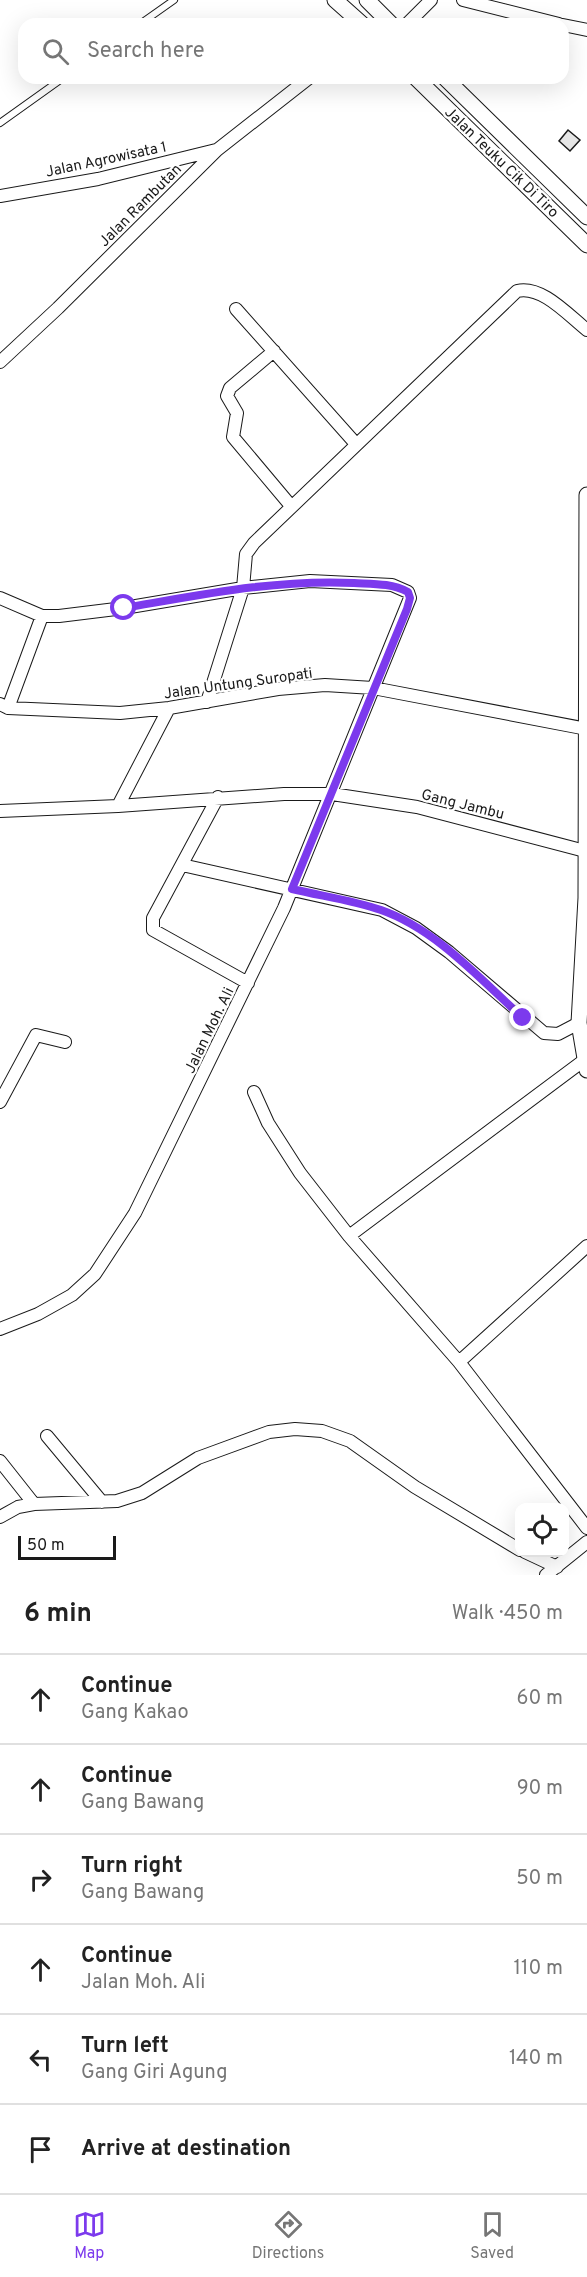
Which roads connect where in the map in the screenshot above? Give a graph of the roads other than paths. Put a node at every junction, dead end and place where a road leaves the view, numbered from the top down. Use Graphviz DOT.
graph roads {
  1 [pos="174,0"];
  2 [pos="335,0"];
  3 [pos="367,0"];
  4 [pos="431,0"];
  5 [pos="463,0"];
  6 [pos="148,18"];
  7 [pos="355,18"];
  8 [pos="385,18"];
  9 [pos="413,18"];
  10 [pos="536,18"];
  11 [pos="569,26"];
  12 [pos="587,30"];
  13 [pos="55,84"];
  14 [pos="301,84"];
  15 [pos="422,84"];
  16 [pos="450,84"];
  17 [pos="451,84"];
  18 [pos="436,98"];
  19 [pos="487,119"];
  20 [pos="0,123"];
  21 [pos="473,134"];
  22 [pos="217,150"];
  23 [pos="0,196"];
  24 [pos="587,217"];
  25 [pos="587,245"];
  26 [pos="236,309"];
  27 [pos="587,330"];
  28 [pos="274,351"];
  29 [pos="0,362"];
  30 [pos="356,444"];
  31 [pos="587,496"];
  32 [pos="291,506"];
  33 [pos="243,588"];
  34 [pos="0,598"];
  35 [pos="42,616"];
  36 [pos="586,630"];
  37 [pos="373,688"];
  38 [pos="207,702"];
  39 [pos="4,706"];
  40 [pos="169,708"];
  41 [pos="586,729"];
  42 [pos="332,794"];
  43 [pos="218,797"];
  44 [pos="118,806"];
  45 [pos="587,809"];
  46 [pos="0,811"];
  47 [pos="585,851"];
  48 [pos="182,865"];
  49 [pos="292,889"];
  50 [pos="583,979"];
  51 [pos="248,982"];
  52 [pos="579,1023"];
  53 [pos="65,1042"];
  54 [pos="585,1066"];
  55 [pos="254,1092"];
  56 [pos="0,1102"];
  57 [pos="349,1236"];
  58 [pos="587,1246"];
  59 [pos="0,1329"];
  60 [pos="459,1362"];
  61 [pos="47,1436"];
  62 [pos="0,1461"];
  63 [pos="102,1502"];
  64 [pos="34,1504"];
  65 [pos="0,1517"];
  66 [pos="587,1528"];
  67 [pos="587,1542"];
  68 [pos="515,1548"];
  69 [pos="536,1557"];
  70 [pos="557,1567"];
  71 [pos="546,1575"];
  1 -- 6 [label="lane"];
  2 -- 7 [label="street"];
  3 -- 8 [label="street"];
  4 -- 9 [label="street"];
  5 -- 10 [label="street"];
  11 -- 12 [label="street"];
  13 -- 20 [label="lane"];
  14 -- 22 [label="street, Jalan Rambutan"];
  15 -- 18 [label="street, Jalan Teuku Cik Di Tiro"];
  16 -- 18 [label="street"];
  17 -- 19 [label="street, Jalan Teuku Cik Di Tiro"];
  18 -- 21 [label="street, Jalan Teuku Cik Di Tiro"];
  19 -- 21 [label="street"];
  19 -- 24 [label="street, Jalan Teuku Cik Di Tiro"];
  21 -- 25 [label="street, Jalan Teuku Cik Di Tiro"];
  22 -- 23 [label="street, Jalan Agrowisata 1"];
  22 -- 29 [label="street, Jalan Rambutan"];
  26 -- 28 [label="street"];
  27 -- 30 [label="street"];
  28 -- 30 [label="street"];
  28 -- 32 [label="street"];
  30 -- 32 [label="street"];
  31 -- 36 [label="street"];
  32 -- 33 [label="street"];
  33 -- 35 [label="street"];
  33 -- 37 [label="street, Jalan Moh. Ali"];
  33 -- 38 [label="street"];
  34 -- 35 [label="street"];
  35 -- 39 [label="street"];
  36 -- 41 [label="street"];
  37 -- 38 [label="street, Jalan Untung Suropati"];
  37 -- 41 [label="street, Jalan Untung Suropati"];
  37 -- 42 [label="street, Jalan Moh. Ali"];
  38 -- 40 [label="street, Jalan Untung Suropati"];
  39 -- 40 [label="street, Jalan Untung Suropati"];
  40 -- 44 [label="street"];
  41 -- 45 [label="street"];
  42 -- 43 [label="street, Gang Jambu"];
  42 -- 47 [label="street, Gang Jambu"];
  42 -- 49 [label="street, Jalan Moh. Ali"];
  43 -- 44 [label="street, Gang Jambu"];
  43 -- 48 [label="street"];
  44 -- 46 [label="street, Gang Jambu"];
  45 -- 47 [label="street"];
  47 -- 50 [label="street"];
  48 -- 49 [label="street"];
  48 -- 51 [label="street"];
  49 -- 51 [label="street, Jalan Moh. Ali"];
  49 -- 52 [label="street"];
  50 -- 52 [label="street"];
  51 -- 59 [label="street, Jalan Moh. Ali"];
  52 -- 54 [label="street"];
  53 -- 56 [label="street"];
  54 -- 57 [label="street"];
  55 -- 57 [label="street"];
  57 -- 60 [label="street"];
  58 -- 60 [label="street"];
  60 -- 66 [label="street"];
  61 -- 63 [label="street"];
  62 -- 64 [label="street"];
  63 -- 64 [label="street"];
  63 -- 68 [label="street"];
  64 -- 65 [label="street"];
  67 -- 70 [label="street"];
  69 -- 70 [label="street"];
  70 -- 71 [label="street"];
}
